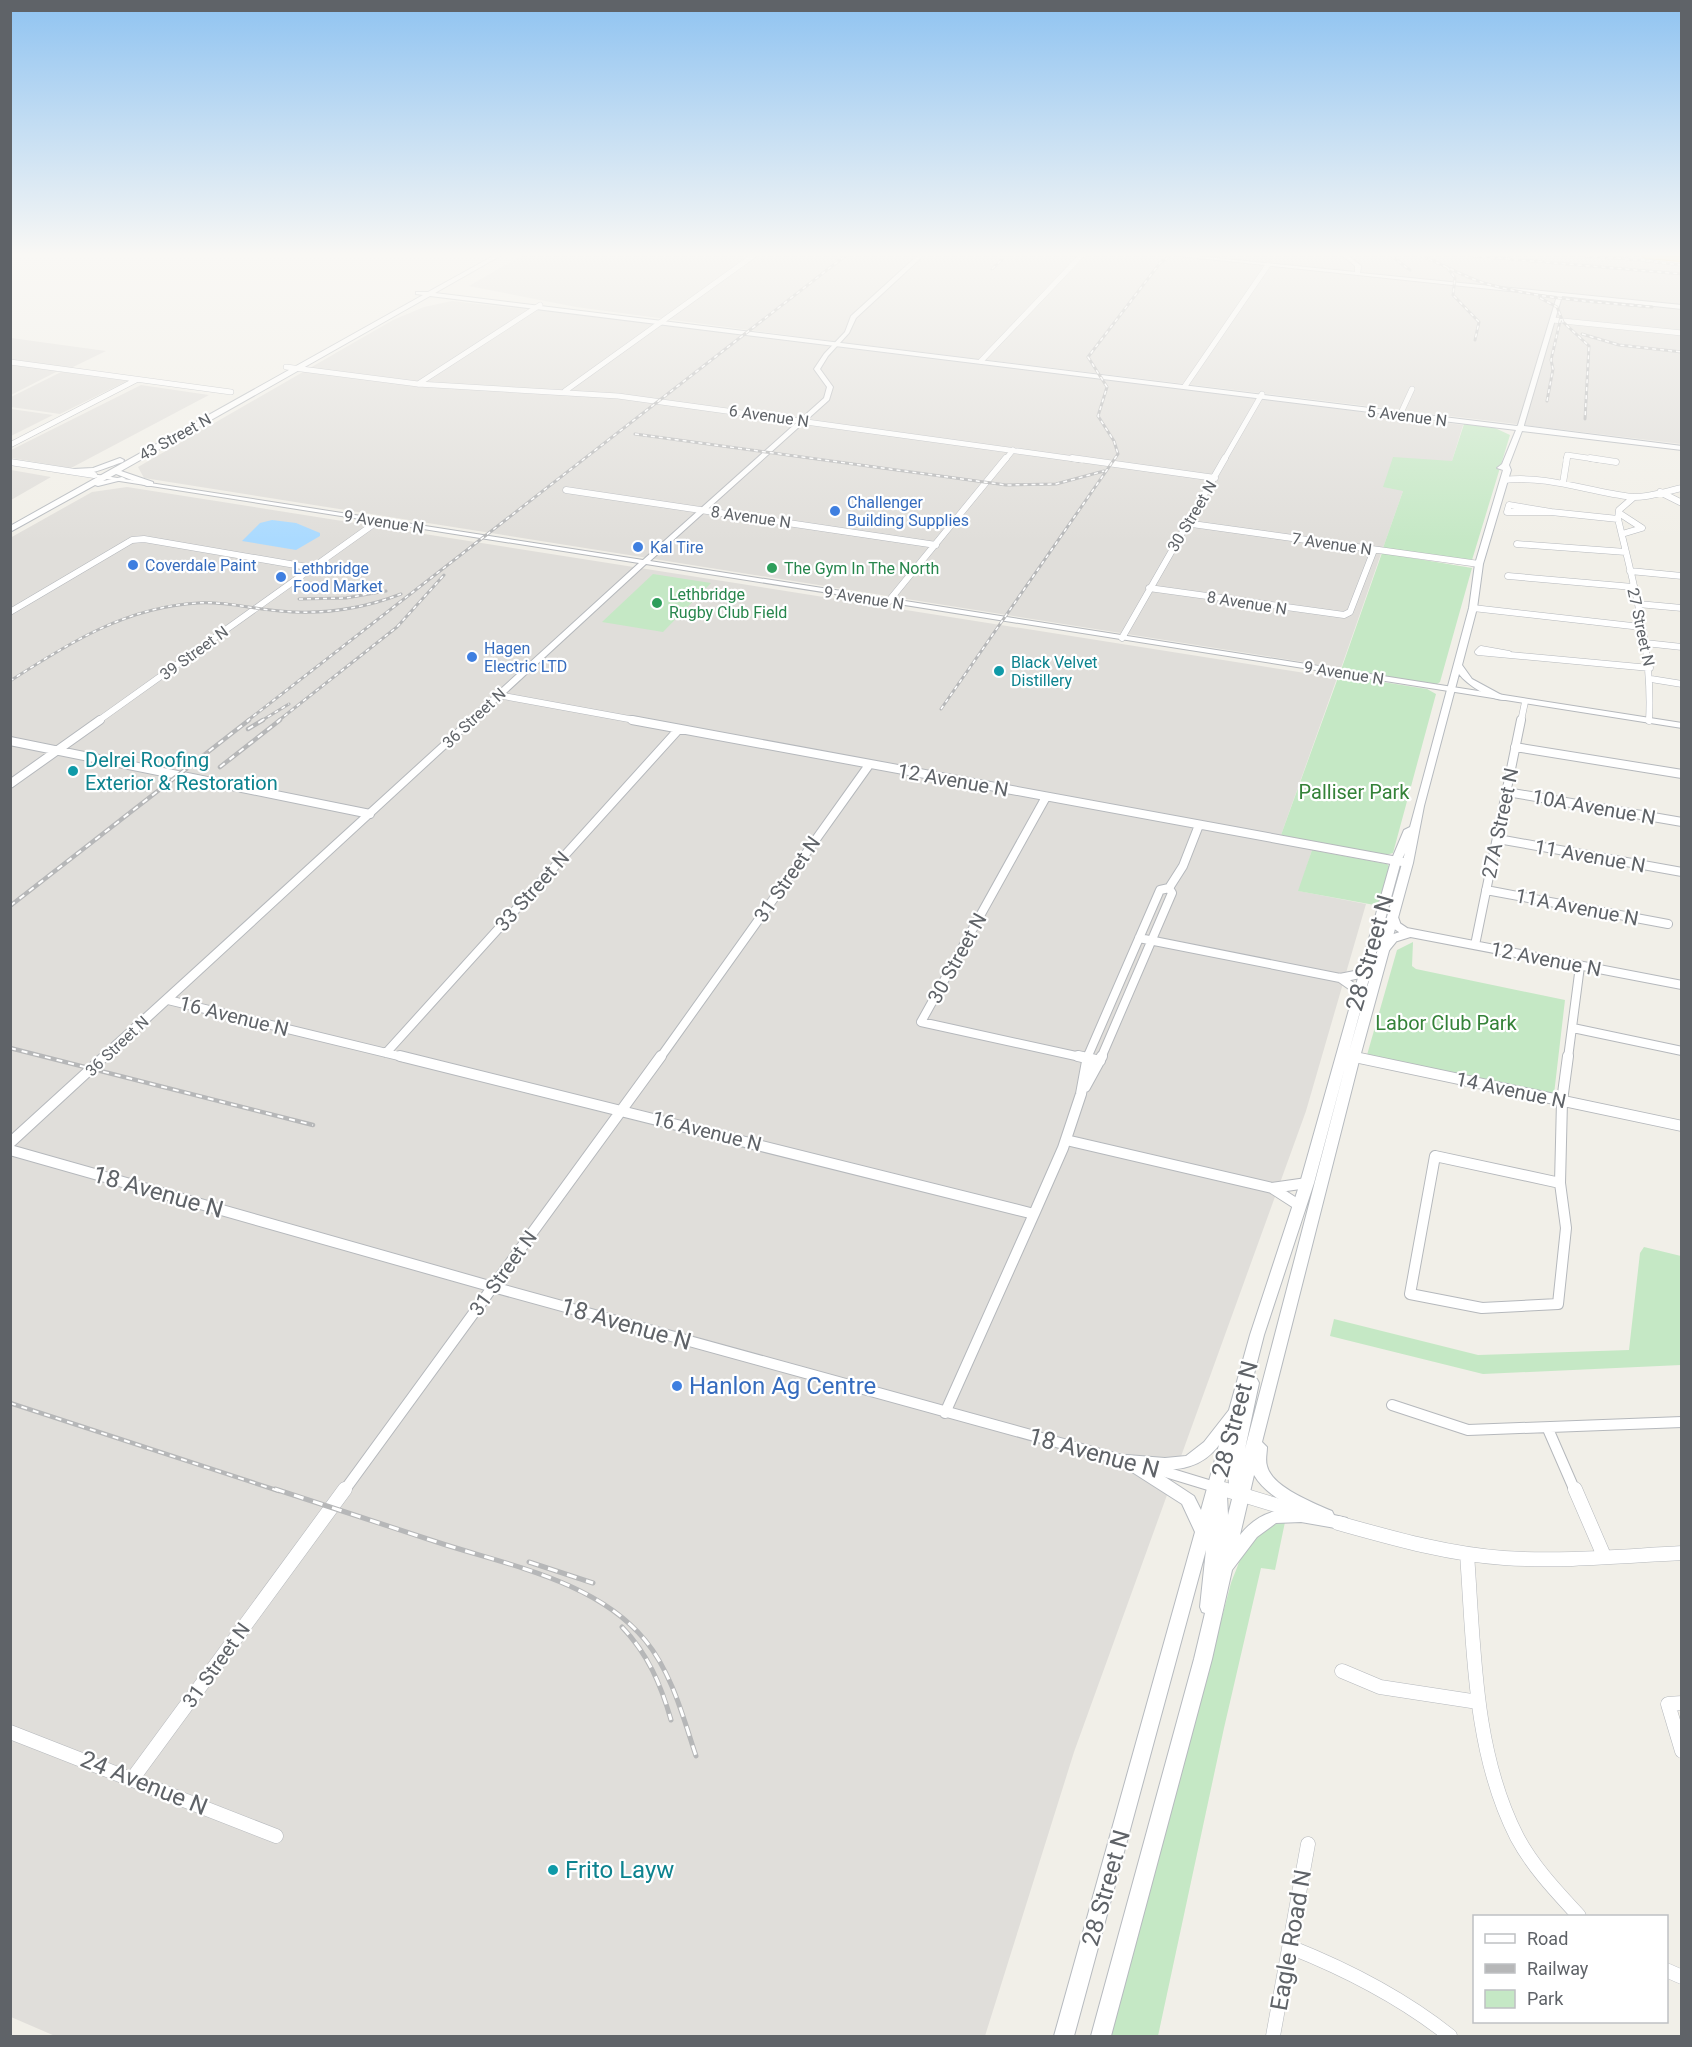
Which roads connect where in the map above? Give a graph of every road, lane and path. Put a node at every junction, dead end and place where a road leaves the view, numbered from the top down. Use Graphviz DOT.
graph roads {
  1 [pos="314,352"];
  2 [pos="317,352"];
  3 [pos="327,352"];
  4 [pos="468,352"];
  5 [pos="620,352"];
  6 [pos="829,352"];
  7 [pos="910,352"];
  8 [pos="990,352"];
  9 [pos="1209,352"];
  10 [pos="1543,352"];
  11 [pos="982,360"];
  12 [pos="10,362"];
  13 [pos="286,367"];
  14 [pos="296,369"];
  15 [pos="136,380"];
  16 [pos="418,384"];
  17 [pos="1186,385"];
  18 [pos="1412,389"];
  19 [pos="565,391"];
  20 [pos="231,392"];
  21 [pos="1260,396"];
  22 [pos="1401,413"];
  23 [pos="801,421"];
  24 [pos="1520,427"];
  25 [pos="1551,433"];
  26 [pos="159,438"];
  27 [pos="10,445"];
  28 [pos="1682,446"];
  29 [pos="1013,450"];
  30 [pos="1509,452"];
  31 [pos="10,462"];
  32 [pos="123,462"];
  33 [pos="1616,462"];
  34 [pos="73,471"];
  35 [pos="1505,472"];
  36 [pos="94,475"];
  37 [pos="105,476"];
  38 [pos="1215,478"];
  39 [pos="122,479"];
  40 [pos="1563,483"];
  41 [pos="150,484"];
  42 [pos="1682,488"];
  43 [pos="566,490"];
  44 [pos="1660,492"];
  45 [pos="75,493"];
  46 [pos="1634,497"];
  47 [pos="1496,499"];
  48 [pos="1682,502"];
  49 [pos="701,510"];
  50 [pos="41,512"];
  51 [pos="1551,512"];
  52 [pos="1618,516"];
  53 [pos="378,521"];
  54 [pos="10,522"];
  55 [pos="1185,523"];
  56 [pos="10,530"];
  57 [pos="1622,534"];
  58 [pos="936,544"];
  59 [pos="1517,544"];
  60 [pos="1374,550"];
  61 [pos="1626,552"];
  62 [pos="643,563"];
  63 [pos="1479,564"];
  64 [pos="313,568"];
  65 [pos="1630,572"];
  66 [pos="1508,576"];
  67 [pos="1682,576"];
  68 [pos="1633,587"];
  69 [pos="1149,588"];
  70 [pos="888,602"];
  71 [pos="1638,604"];
  72 [pos="1473,608"];
  73 [pos="1682,608"];
  74 [pos="10,612"];
  75 [pos="1641,627"];
  76 [pos="1122,638"];
  77 [pos="1645,643"];
  78 [pos="1682,647"];
  79 [pos="1509,654"];
  80 [pos="1458,666"];
  81 [pos="1650,668"];
  82 [pos="1651,679"];
  83 [pos="1682,684"];
  84 [pos="1452,690"];
  85 [pos="498,695"];
  86 [pos="1502,698"];
  87 [pos="1525,702"];
  88 [pos="1649,721"];
  89 [pos="1682,726"];
  90 [pos="679,729"];
  91 [pos="10,741"];
  92 [pos="1515,747"];
  93 [pos="57,751"];
  94 [pos="869,765"];
  95 [pos="1682,774"];
  96 [pos="10,784"];
  97 [pos="1507,792"];
  98 [pos="1046,797"];
  99 [pos="370,814"];
  100 [pos="1682,822"];
  101 [pos="1199,825"];
  102 [pos="1498,839"];
  103 [pos="1402,862"];
  104 [pos="1682,872"];
  105 [pos="1168,888"];
  106 [pos="1486,890"];
  107 [pos="1393,915"];
  108 [pos="1668,924"];
  109 [pos="1410,933"];
  110 [pos="1139,938"];
  111 [pos="1152,940"];
  112 [pos="1475,945"];
  113 [pos="1385,949"];
  114 [pos="1580,966"];
  115 [pos="1365,974"];
  116 [pos="1340,978"];
  117 [pos="1682,985"];
  118 [pos="1360,992"];
  119 [pos="168,1000"];
  120 [pos="1573,1028"];
  121 [pos="1682,1051"];
  122 [pos="386,1053"];
  123 [pos="1348,1056"];
  124 [pos="1087,1058"];
  125 [pos="1100,1061"];
  126 [pos="1081,1094"];
  127 [pos="1562,1101"];
  128 [pos="623,1110"];
  129 [pos="1682,1126"];
  130 [pos="1066,1140"];
  131 [pos="10,1143"];
  132 [pos="10,1150"];
  133 [pos="1307,1183"];
  134 [pos="1560,1183"];
  135 [pos="1272,1188"];
  136 [pos="1300,1206"];
  137 [pos="1034,1214"];
  138 [pos="493,1287"];
  139 [pos="1257,1335"];
  140 [pos="1238,1405"];
  141 [pos="1392,1405"];
  142 [pos="945,1413"];
  143 [pos="1682,1422"];
  144 [pos="1260,1426"];
  145 [pos="1548,1429"];
  146 [pos="1127,1461"];
  147 [pos="1216,1487"];
  148 [pos="1241,1495"];
  149 [pos="1341,1523"];
  150 [pos="1203,1533"];
  151 [pos="1682,1552"];
  152 [pos="1467,1554"];
  153 [pos="1604,1556"];
  154 [pos="1222,1574"];
  155 [pos="1203,1659"];
  156 [pos="1342,1671"];
  157 [pos="1478,1702"];
  158 [pos="1682,1703"];
  159 [pos="10,1732"];
  160 [pos="1682,1751"];
  161 [pos="133,1778"];
  162 [pos="276,1836"];
  163 [pos="1308,1844"];
  164 [pos="1577,1915"];
  165 [pos="1290,1947"];
  166 [pos="1668,1971"];
  167 [pos="1682,1977"];
  168 [pos="1064,2037"];
  169 [pos="1101,2037"];
  170 [pos="1273,2037"];
  171 [pos="1450,2037"];
  1 -- 13 [label="main road, 43 Street N"];
  2 -- 14 [label="main road"];
  3 -- 14 [label="main road, 43 Street N"];
  4 -- 16 [label="street"];
  5 -- 19 [label="street"];
  6 -- 23 [label="street, 36 Street N"];
  7 -- 11 [label="main road, 5 Avenue N"];
  8 -- 11 [label="street"];
  9 -- 17 [label="street"];
  10 -- 24 [label="street, 28 Street N"];
  11 -- 17 [label="main road, 5 Avenue N"];
  12 -- 15 [label="street"];
  13 -- 14 [label="street, 6 Avenue N"];
  13 -- 26 [label="main road, 43 Street N"];
  14 -- 16 [label="street, 6 Avenue N"];
  14 -- 32 [label="main road, 43 Street N"];
  15 -- 20 [label="street"];
  15 -- 27 [label="street"];
  16 -- 19 [label="street, 6 Avenue N"];
  17 -- 21 [label="main road, 5 Avenue N"];
  18 -- 22 [label="street"];
  19 -- 23 [label="street, 6 Avenue N"];
  21 -- 22 [label="main road, 5 Avenue N"];
  21 -- 38 [label="street, 30 Street N"];
  22 -- 24 [label="main road, 5 Avenue N"];
  23 -- 29 [label="street, 6 Avenue N"];
  23 -- 49 [label="street, 36 Street N"];
  24 -- 25 [label="main road, 5 Avenue N"];
  24 -- 28 [label="main road, 5 Avenue N"];
  24 -- 30 [label="main road, 28 Street N"];
  25 -- 28 [label="main road, 5 Avenue N"];
  25 -- 30 [label="main road"];
  26 -- 32 [label="main road, 43 Street N"];
  26 -- 37 [label="main road"];
  29 -- 38 [label="street, 6 Avenue N"];
  29 -- 58 [label="street"];
  30 -- 35 [label="main road, 28 Street N"];
  31 -- 34 [label="street, 9 Avenue N"];
  32 -- 34 [label="main road"];
  32 -- 36 [label="main road, 43 Street N"];
  32 -- 37 [label="main road, 43 Street N"];
  32 -- 41 [label="main road"];
  33 -- 40 [label="street"];
  34 -- 36 [label="street, 9 Avenue N"];
  35 -- 40 [label="street"];
  35 -- 47 [label="main road, 28 Street N"];
  35 -- 47 [label="main road, 28 Street N"];
  36 -- 37 [label="street, 9 Avenue N"];
  36 -- 50 [label="main road"];
  36 -- 54 [label="main road, 43 Street N"];
  37 -- 39 [label="street, 9 Avenue N"];
  37 -- 45 [label="main road, 43 Street N"];
  38 -- 55 [label="street, 30 Street N"];
  39 -- 41 [label="street, 9 Avenue N"];
  39 -- 45 [label="main road"];
  40 -- 46 [label="street"];
  41 -- 53 [label="street, 9 Avenue N"];
  42 -- 44 [label="street"];
  43 -- 49 [label="street, 8 Avenue N"];
  44 -- 46 [label="street"];
  44 -- 48 [label="street"];
  45 -- 50 [label="main road, 43 Street N"];
  46 -- 52 [label="street"];
  47 -- 63 [label="main road, 28 Street N"];
  49 -- 58 [label="street, 8 Avenue N"];
  49 -- 62 [label="street, 36 Street N"];
  50 -- 56 [label="main road, 43 Street N"];
  51 -- 51 [label="street"];
  51 -- 52 [label="street"];
  52 -- 57 [label="street, 27 Street N"];
  52 -- 57 [label="street"];
  53 -- 62 [label="street, 9 Avenue N"];
  53 -- 64 [label="street, 39 Street N"];
  55 -- 60 [label="street, 7 Avenue N"];
  55 -- 69 [label="street, 30 Street N"];
  57 -- 61 [label="street, 27 Street N"];
  58 -- 70 [label="street"];
  59 -- 61 [label="street"];
  60 -- 63 [label="street, 7 Avenue N"];
  60 -- 69 [label="street, 8 Avenue N"];
  61 -- 65 [label="street, 27 Street N"];
  62 -- 70 [label="street, 9 Avenue N"];
  62 -- 85 [label="street, 36 Street N"];
  63 -- 72 [label="main road, 28 Street N"];
  64 -- 74 [label="street"];
  64 -- 93 [label="street, 39 Street N"];
  65 -- 67 [label="street"];
  65 -- 68 [label="street, 27 Street N"];
  66 -- 68 [label="street"];
  68 -- 71 [label="street, 27 Street N"];
  69 -- 76 [label="street, 30 Street N"];
  70 -- 76 [label="street, 9 Avenue N"];
  71 -- 73 [label="street"];
  71 -- 75 [label="street, 27 Street N"];
  72 -- 75 [label="street"];
  72 -- 80 [label="main road, 28 Street N"];
  75 -- 77 [label="street, 27 Street N"];
  76 -- 84 [label="street, 9 Avenue N"];
  77 -- 78 [label="street"];
  77 -- 81 [label="street, 27 Street N"];
  79 -- 81 [label="street"];
  80 -- 84 [label="main road, 28 Street N"];
  80 -- 86 [label="main road"];
  81 -- 82 [label="street, 27 Street N"];
  82 -- 83 [label="street"];
  82 -- 88 [label="street, 27 Street N"];
  84 -- 86 [label="street, 9 Avenue N"];
  84 -- 103 [label="main road, 28 Street N"];
  85 -- 90 [label="street, 12 Avenue N"];
  85 -- 99 [label="street, 36 Street N"];
  86 -- 87 [label="street, 9 Avenue N"];
  87 -- 88 [label="street, 9 Avenue N"];
  87 -- 92 [label="street, 27A Street N"];
  88 -- 89 [label="street, 9 Avenue N"];
  90 -- 94 [label="street, 12 Avenue N"];
  90 -- 122 [label="street, 33 Street N"];
  91 -- 93 [label="street"];
  92 -- 95 [label="street"];
  92 -- 97 [label="street, 27A Street N"];
  93 -- 96 [label="street, 39 Street N"];
  93 -- 99 [label="street"];
  94 -- 98 [label="street, 12 Avenue N"];
  94 -- 128 [label="street, 31 Street N"];
  97 -- 100 [label="street, 10A Avenue N"];
  97 -- 102 [label="street, 27A Street N"];
  98 -- 101 [label="street, 12 Avenue N"];
  98 -- 124 [label="street, 30 Street N"];
  99 -- 119 [label="street, 36 Street N"];
  101 -- 103 [label="street, 12 Avenue N"];
  101 -- 105 [label="street"];
  102 -- 104 [label="street, 11 Avenue N"];
  102 -- 106 [label="street, 27A Street N"];
  103 -- 107 [label="main road, 28 Street N"];
  103 -- 115 [label="main road, 28 Street N"];
  105 -- 110 [label="street"];
  105 -- 111 [label="street"];
  106 -- 108 [label="street, 11A Avenue N"];
  106 -- 112 [label="street, 27A Street N"];
  107 -- 109 [label="street"];
  107 -- 113 [label="main road, 28 Street N"];
  109 -- 112 [label="street, 12 Avenue N"];
  109 -- 113 [label="street"];
  110 -- 111 [label="street"];
  110 -- 124 [label="street"];
  111 -- 116 [label="street"];
  111 -- 125 [label="street"];
  112 -- 114 [label="street, 12 Avenue N"];
  113 -- 123 [label="main road, 28 Street N"];
  114 -- 117 [label="street, 12 Avenue N"];
  114 -- 120 [label="street"];
  115 -- 116 [label="street"];
  115 -- 118 [label="main road, 28 Street N"];
  116 -- 118 [label="street"];
  118 -- 123 [label="main road, 28 Street N"];
  119 -- 122 [label="street, 16 Avenue N"];
  119 -- 131 [label="street, 36 Street N"];
  120 -- 121 [label="street"];
  120 -- 127 [label="street"];
  122 -- 128 [label="street, 16 Avenue N"];
  123 -- 127 [label="street, 14 Avenue N"];
  123 -- 133 [label="main road, 28 Street N"];
  123 -- 144 [label="main road, 28 Street N"];
  124 -- 125 [label="street, 30 Street N"];
  124 -- 126 [label="street"];
  125 -- 126 [label="street"];
  126 -- 130 [label="street"];
  127 -- 129 [label="street, 14 Avenue N"];
  127 -- 134 [label="street"];
  128 -- 137 [label="street, 16 Avenue N"];
  128 -- 138 [label="street, 31 Street N"];
  130 -- 135 [label="street"];
  130 -- 137 [label="street"];
  132 -- 138 [label="street, 18 Avenue N"];
  133 -- 135 [label="street"];
  133 -- 136 [label="main road, 28 Street N"];
  134 -- 134 [label="street"];
  135 -- 136 [label="street"];
  136 -- 139 [label="main road, 28 Street N"];
  137 -- 142 [label="street"];
  138 -- 142 [label="street, 18 Avenue N"];
  138 -- 161 [label="street, 31 Street N"];
  139 -- 140 [label="main road, 28 Street N"];
  139 -- 148 [label="main road"];
  140 -- 146 [label="main road"];
  140 -- 147 [label="main road, 28 Street N"];
  141 -- 145 [label="street"];
  142 -- 146 [label="street, 18 Avenue N"];
  143 -- 145 [label="street"];
  144 -- 148 [label="main road, 28 Street N"];
  144 -- 149 [label="main road"];
  145 -- 153 [label="street"];
  146 -- 147 [label="street, 18 Avenue N"];
  146 -- 150 [label="main road"];
  147 -- 148 [label="street, 18 Avenue N"];
  147 -- 150 [label="main road, 28 Street N"];
  147 -- 155 [label="main road"];
  148 -- 149 [label="street, 18 Avenue N"];
  148 -- 154 [label="main road, 28 Street N"];
  149 -- 152 [label="street, 18 Avenue N"];
  149 -- 154 [label="main road"];
  150 -- 168 [label="main road, 28 Street N"];
  151 -- 153 [label="street, 18 Avenue N"];
  152 -- 153 [label="street, 18 Avenue N"];
  152 -- 157 [label="street"];
  154 -- 155 [label="main road, 28 Street N"];
  155 -- 169 [label="main road, 28 Street N"];
  156 -- 157 [label="street"];
  157 -- 164 [label="street"];
  158 -- 160 [label="street"];
  159 -- 161 [label="street, 24 Avenue N"];
  161 -- 162 [label="street, 24 Avenue N"];
  163 -- 165 [label="street, Eagle Road N"];
  165 -- 170 [label="street, Eagle Road N"];
  165 -- 171 [label="street"];
  166 -- 167 [label="street"];
}
